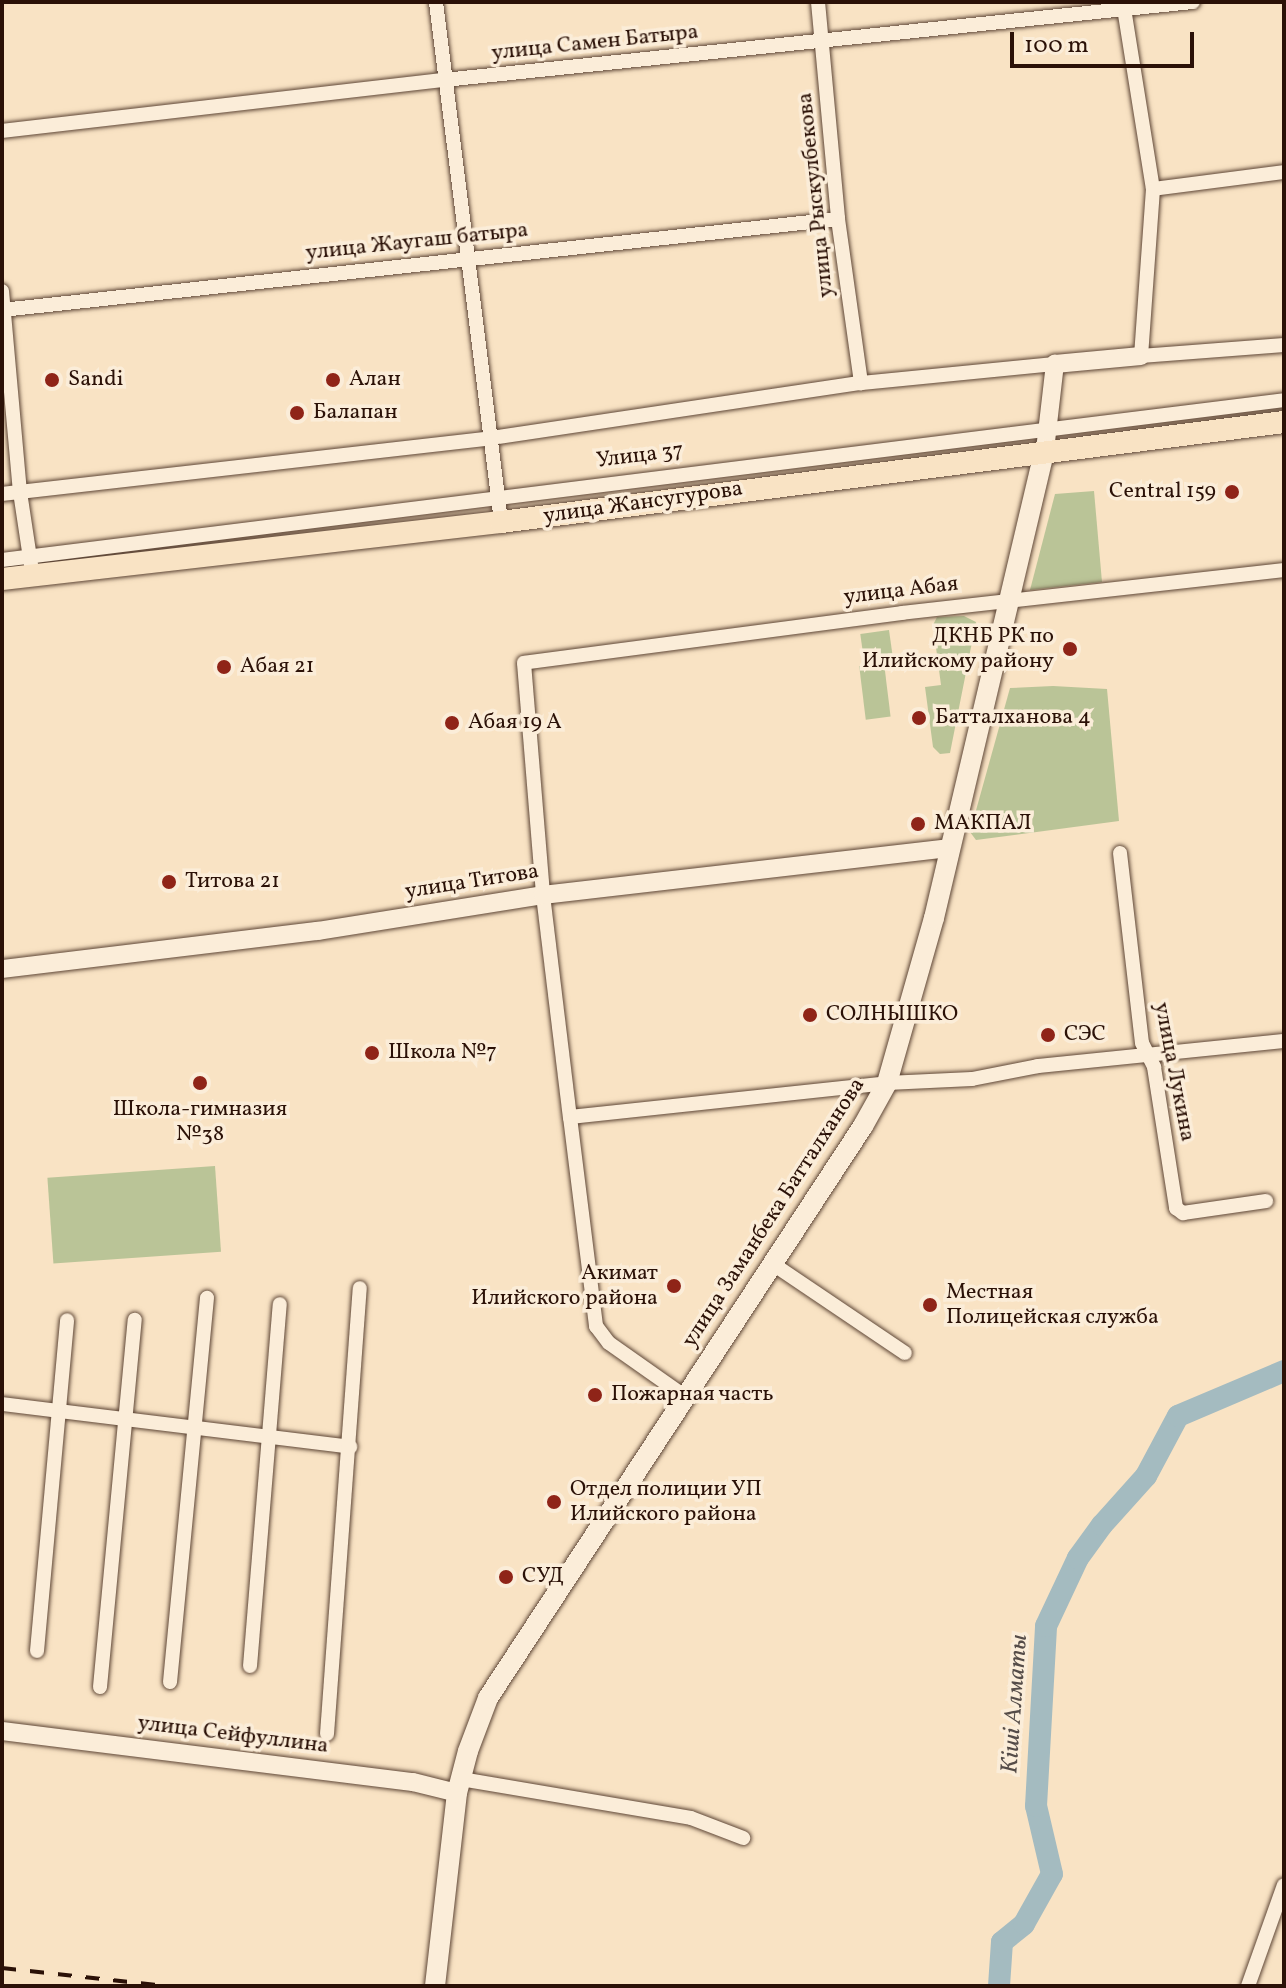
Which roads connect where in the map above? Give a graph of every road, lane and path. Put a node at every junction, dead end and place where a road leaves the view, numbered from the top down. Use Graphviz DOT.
graph roads {
  1 [pos="436,2"];
  2 [pos="818,2"];
  3 [pos="1193,2"];
  4 [pos="1123,5"];
  5 [pos="822,43"];
  6 [pos="444,80"];
  7 [pos="2,131"];
  8 [pos="1284,172"];
  9 [pos="1153,189"];
  10 [pos="838,219"];
  11 [pos="468,258"];
  12 [pos="2,291"];
  13 [pos="3,310"];
  14 [pos="1284,345"];
  15 [pos="1141,356"];
  16 [pos="1055,364"];
  17 [pos="861,383"];
  18 [pos="1284,400"];
  19 [pos="1284,422"];
  20 [pos="491,438"];
  21 [pos="1045,450"];
  22 [pos="20,492"];
  23 [pos="2,494"];
  24 [pos="501,522"];
  25 [pos="2,560"];
  26 [pos="1284,570"];
  27 [pos="33,575"];
  28 [pos="2,579"];
  29 [pos="1010,600"];
  30 [pos="950,848"];
  31 [pos="1120,853"];
  32 [pos="543,895"];
  33 [pos="2,969"];
  34 [pos="1284,1041"];
  35 [pos="1148,1055"];
  36 [pos="887,1083"];
  37 [pos="570,1117"];
  38 [pos="1266,1201"];
  39 [pos="773,1264"];
  40 [pos="360,1288"];
  41 [pos="207,1298"];
  42 [pos="280,1304"];
  43 [pos="67,1320"];
  44 [pos="135,1320"];
  45 [pos="905,1353"];
  46 [pos="684,1396"];
  47 [pos="2,1404"];
  48 [pos="61,1411"];
  49 [pos="126,1420"];
  50 [pos="195,1429"];
  51 [pos="268,1437"];
  52 [pos="350,1447"];
  53 [pos="37,1651"];
  54 [pos="250,1666"];
  55 [pos="170,1682"];
  56 [pos="100,1687"];
  57 [pos="2,1731"];
  58 [pos="327,1734"];
  59 [pos="459,1786"];
  60 [pos="743,1838"];
  61 [pos="1284,1885"];
  62 [pos="435,1986"];
  63 [pos="1248,1986"];
  1 -- 6 [label="street"];
  2 -- 5 [label="street, улица Рыскулбекова"];
  3 -- 4 [label="street, улица Самен Батыра"];
  4 -- 5 [label="street, улица Самен Батыра"];
  4 -- 9 [label="street"];
  5 -- 6 [label="street, улица Самен Батыра"];
  5 -- 10 [label="street, улица Рыскулбекова"];
  6 -- 7 [label="street, улица Самен Батыра"];
  6 -- 11 [label="street"];
  8 -- 9 [label="street"];
  9 -- 15 [label="street"];
  10 -- 11 [label="street, улица Жаугаш батыра"];
  10 -- 17 [label="street, улица Рыскулбекова"];
  11 -- 13 [label="street, улица Жаугаш батыра"];
  11 -- 20 [label="street"];
  12 -- 13 [label="street"];
  13 -- 22 [label="street"];
  14 -- 15 [label="street"];
  15 -- 16 [label="street"];
  16 -- 17 [label="street"];
  16 -- 21 [label="street"];
  17 -- 20 [label="street"];
  18 -- 25 [label="street, Улица 37"];
  19 -- 21 [label="main road, улица Жансугурова"];
  20 -- 22 [label="street"];
  20 -- 24 [label="street"];
  21 -- 24 [label="main road, улица Жансугурова"];
  21 -- 29 [label="main road, улица Заманбека Батталханова"];
  22 -- 23 [label="street"];
  22 -- 27 [label="street"];
  24 -- 27 [label="main road, улица Жансугурова"];
  26 -- 29 [label="street, улица Абая"];
  27 -- 28 [label="main road, улица Жансугурова"];
  29 -- 30 [label="main road, улица Заманбека Батталханова"];
  29 -- 32 [label="street, улица Абая"];
  30 -- 32 [label="street, улица Титова"];
  30 -- 36 [label="main road, улица Заманбека Батталханова"];
  31 -- 35 [label="street, улица Лукина"];
  32 -- 33 [label="street, улица Титова"];
  32 -- 37 [label="street"];
  34 -- 35 [label="street"];
  35 -- 36 [label="street"];
  35 -- 38 [label="street, улица Лукина"];
  36 -- 37 [label="street"];
  36 -- 39 [label="main road, улица Заманбека Батталханова"];
  37 -- 46 [label="street"];
  39 -- 45 [label="street"];
  39 -- 46 [label="main road, улица Заманбека Батталханова"];
  40 -- 52 [label="street"];
  41 -- 50 [label="street"];
  42 -- 51 [label="street"];
  43 -- 48 [label="street"];
  44 -- 49 [label="street"];
  46 -- 59 [label="main road, улица Заманбека Батталханова"];
  47 -- 48 [label="street"];
  48 -- 49 [label="street"];
  48 -- 53 [label="street"];
  49 -- 50 [label="street"];
  49 -- 56 [label="street"];
  50 -- 51 [label="street"];
  50 -- 55 [label="street"];
  51 -- 52 [label="street"];
  51 -- 54 [label="street"];
  52 -- 58 [label="street"];
  57 -- 59 [label="street, улица Сейфуллина"];
  59 -- 60 [label="street"];
  59 -- 62 [label="main road, улица Заманбека Батталханова"];
  61 -- 63 [label="street"];
}
